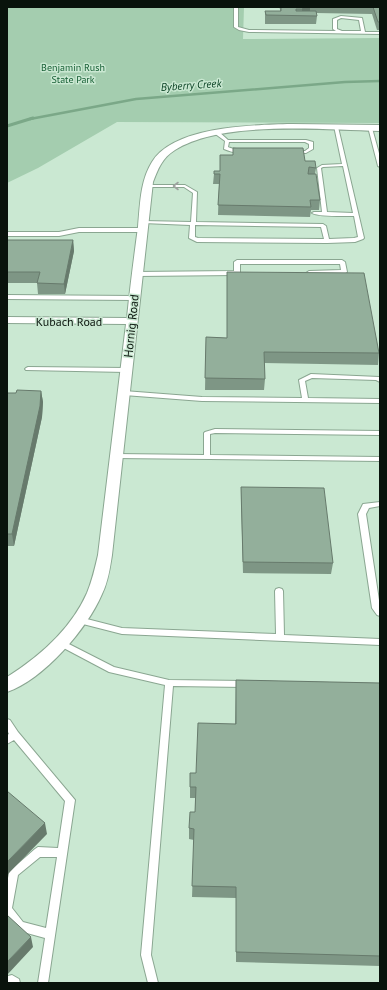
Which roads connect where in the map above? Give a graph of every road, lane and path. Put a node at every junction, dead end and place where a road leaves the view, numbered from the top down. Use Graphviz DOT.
graph roads {
  1 [pos="236,7"];
  2 [pos="341,32"];
  3 [pos="363,33"];
  4 [pos="380,33"];
  5 [pos="336,128"];
  6 [pos="375,128"];
  7 [pos="216,132"];
  8 [pos="227,141"];
  9 [pos="246,151"];
  10 [pos="291,152"];
  11 [pos="344,166"];
  12 [pos="380,166"];
  13 [pos="147,186"];
  14 [pos="314,214"];
  15 [pos="325,214"];
  16 [pos="355,214"];
  17 [pos="194,224"];
  18 [pos="143,226"];
  19 [pos="7,234"];
  20 [pos="327,241"];
  21 [pos="237,273"];
  22 [pos="245,273"];
  23 [pos="306,273"];
  24 [pos="137,274"];
  25 [pos="7,298"];
  26 [pos="134,298"];
  27 [pos="7,320"];
  28 [pos="132,321"];
  29 [pos="28,369"];
  30 [pos="126,370"];
  31 [pos="380,380"];
  32 [pos="124,392"];
  33 [pos="305,400"];
  34 [pos="380,400"];
  35 [pos="380,433"];
  36 [pos="116,456"];
  37 [pos="207,457"];
  38 [pos="380,459"];
  39 [pos="380,504"];
  40 [pos="279,591"];
  41 [pos="380,613"];
  42 [pos="79,620"];
  43 [pos="280,638"];
  44 [pos="380,642"];
  45 [pos="61,643"];
  46 [pos="169,683"];
  47 [pos="255,684"];
  48 [pos="7,685"];
  49 [pos="7,723"];
  50 [pos="11,738"];
  51 [pos="62,853"];
  52 [pos="7,909"];
  53 [pos="50,934"];
  54 [pos="43,983"];
  55 [pos="153,983"];
  1 -- 2 [label="lane"];
  2 -- 3 [label="lane"];
  2 -- 3 [label="lane"];
  3 -- 4 [label="lane"];
  5 -- 6 [label="street, Hornig Road"];
  5 -- 7 [label="street, Hornig Road"];
  5 -- 11 [label="lane"];
  6 -- 12 [label="lane"];
  7 -- 8 [label="lane"];
  7 -- 13 [label="street, Hornig Road"];
  8 -- 9 [label="lane"];
  8 -- 10 [label="lane"];
  11 -- 15 [label="lane"];
  11 -- 16 [label="lane"];
  17 -- 13 [label="lane, one-way"];
  13 -- 18 [label="street, Hornig Road"];
  14 -- 15 [label="lane"];
  15 -- 16 [label="lane"];
  16 -- 20 [label="lane"];
  17 -- 18 [label="lane"];
  17 -- 20 [label="lane"];
  17 -- 20 [label="lane"];
  18 -- 19 [label="lane"];
  18 -- 24 [label="street, Hornig Road"];
  21 -- 22 [label="lane"];
  21 -- 23 [label="lane"];
  21 -- 24 [label="lane"];
  24 -- 26 [label="street, Hornig Road"];
  25 -- 26 [label="lane"];
  26 -- 28 [label="street, Hornig Road"];
  27 -- 28 [label="street, Kubach Road"];
  28 -- 30 [label="street, Hornig Road"];
  29 -- 30 [label="lane"];
  30 -- 32 [label="street, Hornig Road"];
  31 -- 33 [label="lane"];
  32 -- 33 [label="lane"];
  32 -- 36 [label="street, Hornig Road"];
  33 -- 34 [label="lane"];
  35 -- 37 [label="lane"];
  36 -- 37 [label="lane"];
  36 -- 42 [label="street, Hornig Road"];
  37 -- 38 [label="lane"];
  39 -- 41 [label="lane"];
  40 -- 43 [label="lane"];
  42 -- 43 [label="lane"];
  42 -- 45 [label="street, Hornig Road"];
  43 -- 44 [label="lane"];
  45 -- 46 [label="lane"];
  45 -- 48 [label="street, Hornig Road"];
  46 -- 47 [label="lane"];
  46 -- 55 [label="lane"];
  49 -- 50 [label="lane"];
  50 -- 51 [label="lane"];
  51 -- 52 [label="lane"];
  51 -- 53 [label="lane"];
  52 -- 53 [label="lane"];
  53 -- 54 [label="lane"];
}
